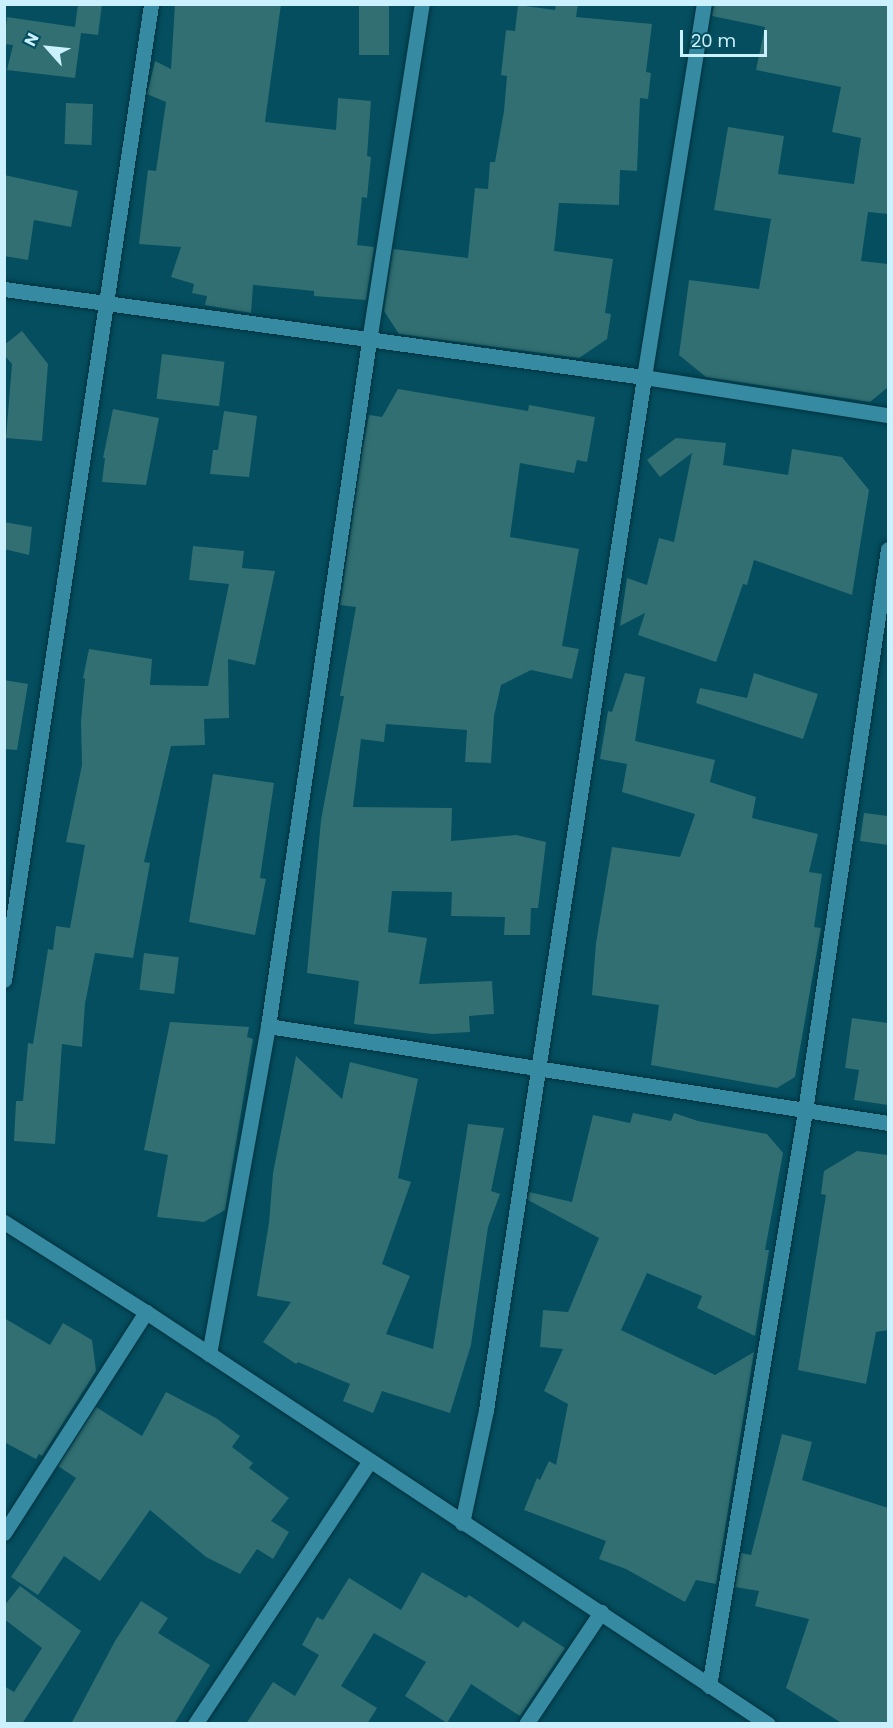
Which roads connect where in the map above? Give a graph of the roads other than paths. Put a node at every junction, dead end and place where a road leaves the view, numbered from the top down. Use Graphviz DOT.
graph roads {
  1 [pos="151,4"];
  2 [pos="422,4"];
  3 [pos="704,4"];
  4 [pos="4,290"];
  5 [pos="107,304"];
  6 [pos="369,341"];
  7 [pos="644,377"];
  8 [pos="888,414"];
  9 [pos="888,549"];
  10 [pos="4,980"];
  11 [pos="268,1026"];
  12 [pos="540,1070"];
  13 [pos="805,1111"];
  14 [pos="888,1124"];
  15 [pos="4,1222"];
  16 [pos="146,1312"];
  17 [pos="209,1354"];
  18 [pos="369,1462"];
  19 [pos="462,1523"];
  20 [pos="4,1533"];
  21 [pos="601,1612"];
  22 [pos="709,1686"];
  23 [pos="195,1724"];
  24 [pos="526,1724"];
  25 [pos="768,1724"];
  1 -- 5 [label="street"];
  2 -- 6 [label="street"];
  3 -- 7 [label="street"];
  4 -- 5 [label="street"];
  5 -- 6 [label="street"];
  5 -- 10 [label="street"];
  6 -- 7 [label="street"];
  6 -- 11 [label="street"];
  7 -- 8 [label="street"];
  7 -- 12 [label="street"];
  9 -- 13 [label="street"];
  11 -- 12 [label="street"];
  11 -- 17 [label="street"];
  12 -- 13 [label="street"];
  12 -- 19 [label="street"];
  13 -- 14 [label="street"];
  13 -- 22 [label="street"];
  15 -- 16 [label="street"];
  16 -- 17 [label="street"];
  16 -- 20 [label="street"];
  17 -- 18 [label="street"];
  18 -- 19 [label="street"];
  18 -- 23 [label="street"];
  19 -- 21 [label="street"];
  21 -- 22 [label="street"];
  21 -- 24 [label="street"];
  22 -- 25 [label="street"];
}
